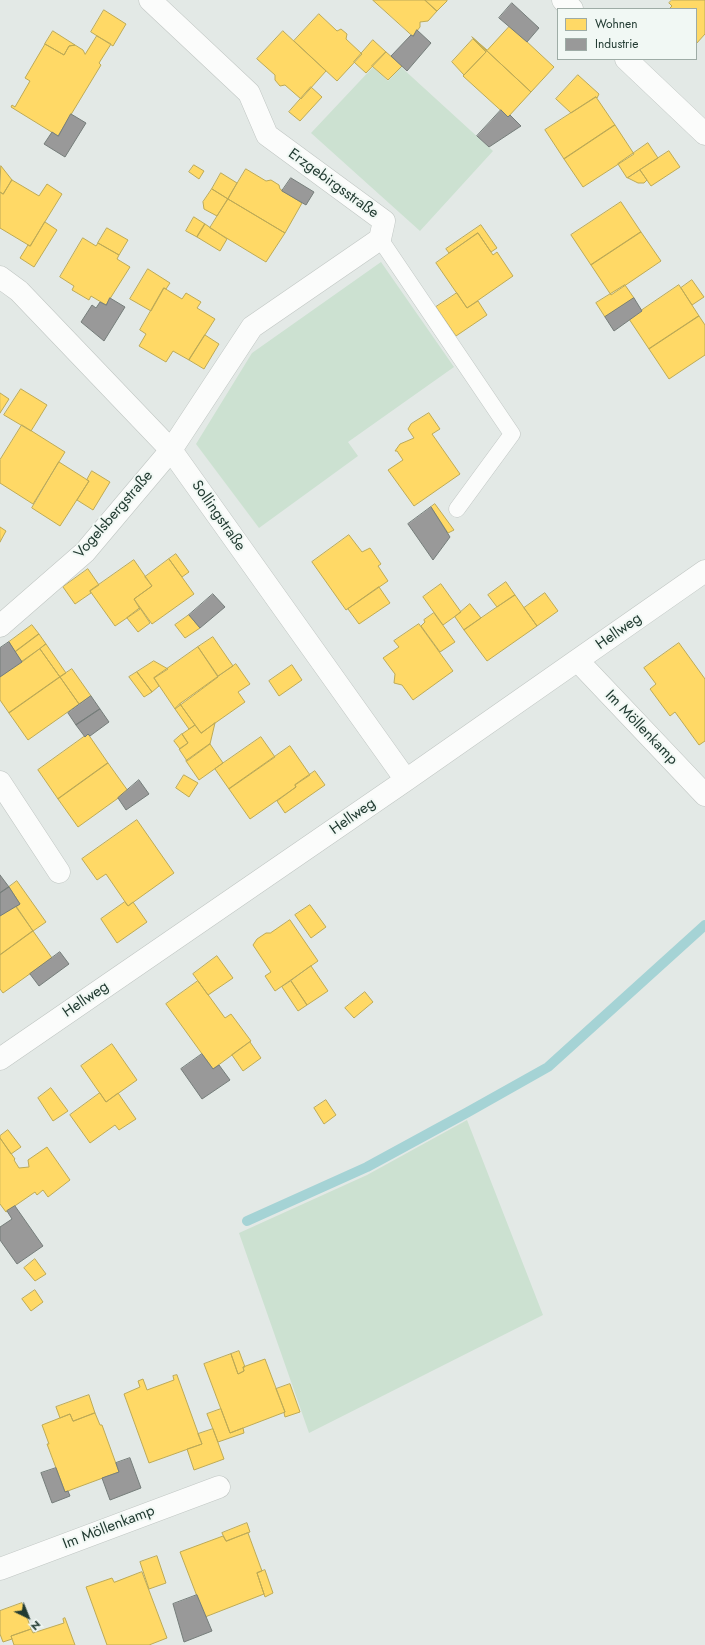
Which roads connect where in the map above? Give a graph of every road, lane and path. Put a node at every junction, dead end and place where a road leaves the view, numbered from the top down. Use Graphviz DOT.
graph roads {
  1 [pos="150,0"];
  2 [pos="563,0"];
  3 [pos="571,8"];
  4 [pos="627,60"];
  5 [pos="705,134"];
  6 [pos="380,239"];
  7 [pos="0,277"];
  8 [pos="171,450"];
  9 [pos="457,509"];
  10 [pos="705,572"];
  11 [pos="0,626"];
  12 [pos="578,661"];
  13 [pos="406,780"];
  14 [pos="0,782"];
  15 [pos="705,795"];
  16 [pos="59,872"];
  17 [pos="0,1059"];
  18 [pos="219,1487"];
  19 [pos="0,1569"];
  1 -- 6 [label="street, Erzgebirgsstraße"];
  2 -- 3 [label="street"];
  4 -- 5 [label="street"];
  6 -- 8 [label="street, Erzgebirgsstraße"];
  6 -- 9 [label="lane"];
  7 -- 8 [label="street, Sollingstraße"];
  8 -- 11 [label="street, Vogelsbergstraße"];
  8 -- 13 [label="street, Sollingstraße"];
  10 -- 12 [label="street, Hellweg"];
  12 -- 13 [label="street, Hellweg"];
  12 -- 15 [label="street, Im Möllenkamp"];
  13 -- 17 [label="street, Hellweg"];
  14 -- 16 [label="street"];
  18 -- 19 [label="street, Im Möllenkamp"];
}
